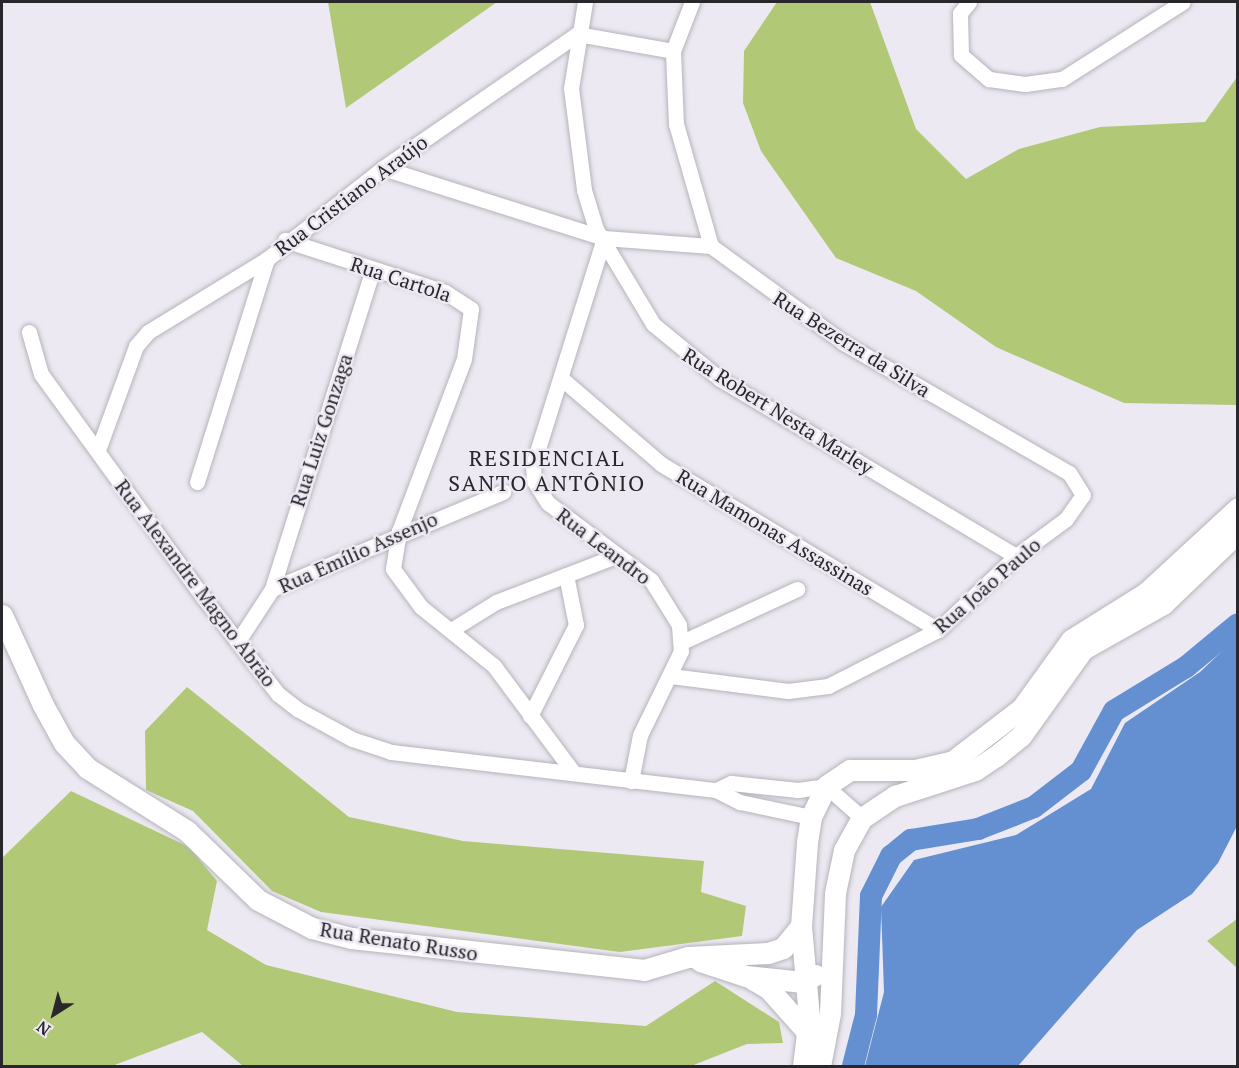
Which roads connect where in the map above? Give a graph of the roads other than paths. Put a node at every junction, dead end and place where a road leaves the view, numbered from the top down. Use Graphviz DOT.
graph roads {
  1 [pos="585,2"];
  2 [pos="692,2"];
  3 [pos="969,2"];
  4 [pos="1183,2"];
  5 [pos="577,34"];
  6 [pos="673,51"];
  7 [pos="383,168"];
  8 [pos="604,238"];
  9 [pos="285,240"];
  10 [pos="711,246"];
  11 [pos="267,259"];
  12 [pos="372,271"];
  13 [pos="28,332"];
  14 [pos="562,379"];
  15 [pos="98,450"];
  16 [pos="197,482"];
  17 [pos="503,492"];
  18 [pos="1083,495"];
  19 [pos="1238,508"];
  20 [pos="399,531"];
  21 [pos="1238,532"];
  22 [pos="616,556"];
  23 [pos="1016,556"];
  24 [pos="566,575"];
  25 [pos="272,589"];
  26 [pos="797,589"];
  27 [pos="2,615"];
  28 [pos="451,630"];
  29 [pos="938,630"];
  30 [pos="238,641"];
  31 [pos="682,642"];
  32 [pos="671,676"];
  33 [pos="530,716"];
  34 [pos="573,771"];
  35 [pos="631,781"];
  36 [pos="826,786"];
  37 [pos="769,787"];
  38 [pos="716,790"];
  39 [pos="769,807"];
  40 [pos="811,817"];
  41 [pos="862,818"];
  42 [pos="808,884"];
  43 [pos="801,926"];
  44 [pos="830,939"];
  45 [pos="688,957"];
  46 [pos="746,976"];
  47 [pos="803,982"];
  48 [pos="808,1033"];
  49 [pos="803,1066"];
  50 [pos="820,1066"];
  1 -- 5 [label="street, Rua Robert Nesta Marley"];
  2 -- 6 [label="street"];
  3 -- 4 [label="street"];
  5 -- 6 [label="street"];
  5 -- 7 [label="street, Rua Cristiano Araújo"];
  5 -- 8 [label="street, Rua Robert Nesta Marley"];
  6 -- 10 [label="street"];
  7 -- 8 [label="street"];
  7 -- 9 [label="street, Rua Cristiano Araújo"];
  8 -- 10 [label="street"];
  8 -- 14 [label="street, Rua Leandro"];
  8 -- 23 [label="street, Rua Robert Nesta Marley"];
  9 -- 11 [label="street, Rua Cristiano Araújo"];
  9 -- 12 [label="street, Rua Cartola"];
  10 -- 18 [label="street, Rua Bezerra da Silva"];
  11 -- 15 [label="street, Rua Cristiano Araújo"];
  11 -- 16 [label="street"];
  12 -- 20 [label="street, Rua Cartola"];
  12 -- 25 [label="street, Rua Luiz Gonzaga"];
  13 -- 15 [label="street, Rua Alexandre Magno Abrão"];
  14 -- 22 [label="street, Rua Leandro"];
  14 -- 29 [label="street, Rua Mamonas Assassinas"];
  15 -- 30 [label="street, Rua Alexandre Magno Abrão"];
  17 -- 20 [label="street, Rua Emílio Assenjo"];
  18 -- 23 [label="street, Rua João Paulo"];
  19 -- 36 [label="main road"];
  20 -- 25 [label="street, Rua Emílio Assenjo"];
  20 -- 28 [label="street, Rua Cartola"];
  21 -- 41 [label="main road"];
  22 -- 24 [label="street"];
  22 -- 31 [label="street, Rua Leandro"];
  23 -- 29 [label="street, Rua João Paulo"];
  24 -- 28 [label="street"];
  24 -- 33 [label="street"];
  25 -- 30 [label="street, Rua Emílio Assenjo"];
  26 -- 31 [label="street"];
  27 -- 45 [label="main road, Rua Renato Russo"];
  28 -- 33 [label="street, Rua Cartola"];
  29 -- 32 [label="street, Rua João Paulo"];
  30 -- 34 [label="street, Rua Alexandre Magno Abrão"];
  31 -- 32 [label="street"];
  32 -- 35 [label="street"];
  33 -- 34 [label="street, Rua Cartola"];
  34 -- 35 [label="street, Rua Alexandre Magno Abrão"];
  35 -- 38 [label="street, Rua Alexandre Magno Abrão"];
  36 -- 37 [label="street"];
  36 -- 40 [label="main road"];
  36 -- 41 [label="street"];
  37 -- 38 [label="street"];
  37 -- 39 [label="street"];
  38 -- 39 [label="street"];
  39 -- 40 [label="street"];
  40 -- 42 [label="main road"];
  41 -- 44 [label="main road"];
  42 -- 43 [label="main road"];
  42 -- 44 [label="main road"];
  43 -- 45 [label="main road, Rua Renato Russo"];
  43 -- 47 [label="main road"];
  44 -- 47 [label="main road"];
  44 -- 50 [label="main road"];
  45 -- 46 [label="main road"];
  46 -- 47 [label="main road"];
  46 -- 48 [label="main road"];
  47 -- 48 [label="main road"];
  48 -- 49 [label="main road"];
}
